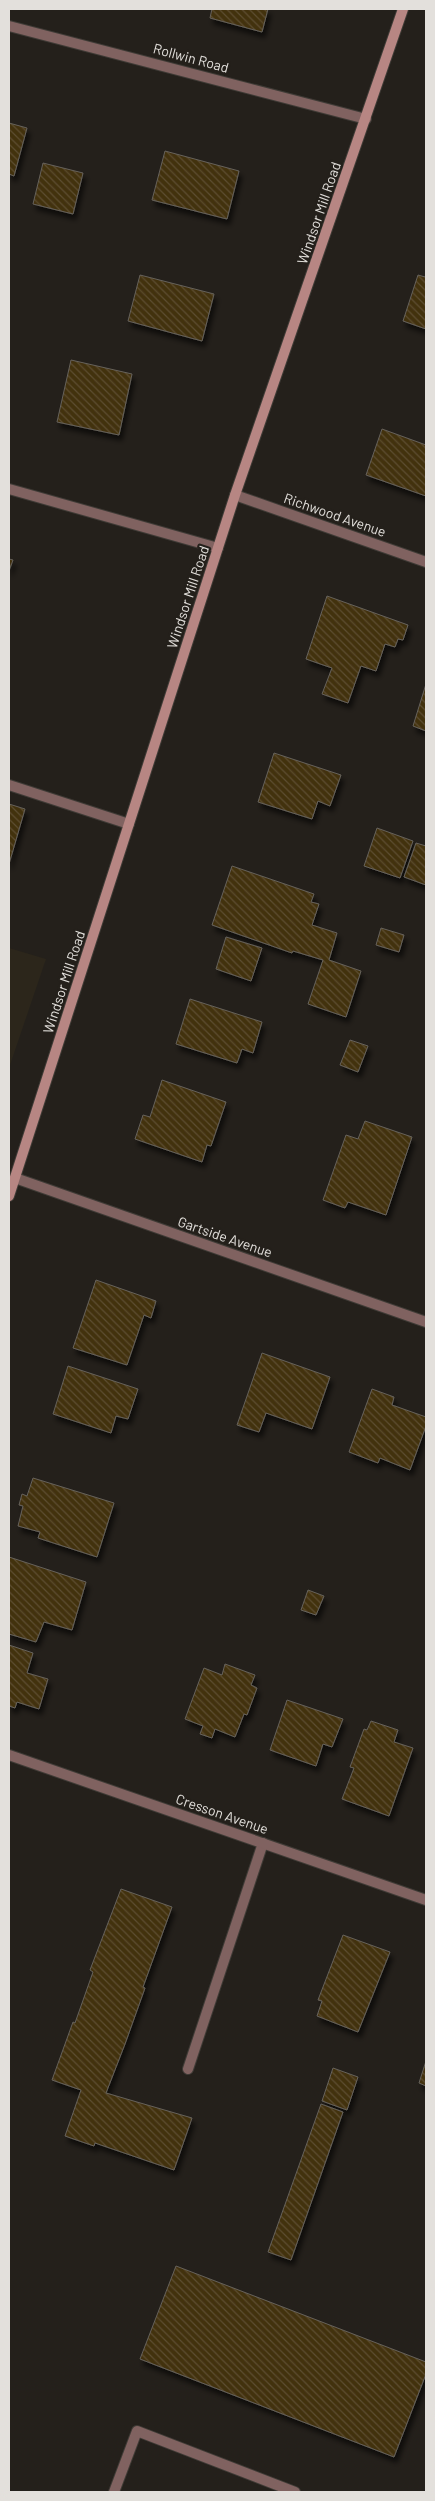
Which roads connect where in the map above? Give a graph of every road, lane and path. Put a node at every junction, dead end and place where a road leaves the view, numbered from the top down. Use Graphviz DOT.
graph roads {
  1 [pos="403,9"];
  2 [pos="9,26"];
  3 [pos="366,120"];
  4 [pos="9,489"];
  5 [pos="235,495"];
  6 [pos="218,548"];
  7 [pos="426,562"];
  8 [pos="9,785"];
  9 [pos="129,824"];
  10 [pos="15,1178"];
  11 [pos="9,1196"];
  12 [pos="426,1322"];
  13 [pos="9,1755"];
  14 [pos="263,1843"];
  15 [pos="426,1900"];
  16 [pos="188,2069"];
  17 [pos="114,2492"];
  18 [pos="295,2492"];
  1 -- 3 [label="main road, Windsor Mill Road"];
  2 -- 3 [label="street, Rollwin Road"];
  3 -- 5 [label="main road, Windsor Mill Road"];
  4 -- 6 [label="street"];
  5 -- 6 [label="main road, Windsor Mill Road"];
  5 -- 7 [label="street, Richwood Avenue"];
  6 -- 9 [label="main road, Windsor Mill Road"];
  8 -- 9 [label="street"];
  9 -- 10 [label="main road, Windsor Mill Road"];
  10 -- 11 [label="main road, Windsor Mill Road"];
  10 -- 12 [label="street, Gartside Avenue"];
  13 -- 14 [label="street, Cresson Avenue"];
  14 -- 15 [label="street, Cresson Avenue"];
  14 -- 16 [label="street"];
  17 -- 18 [label="street"];
}
